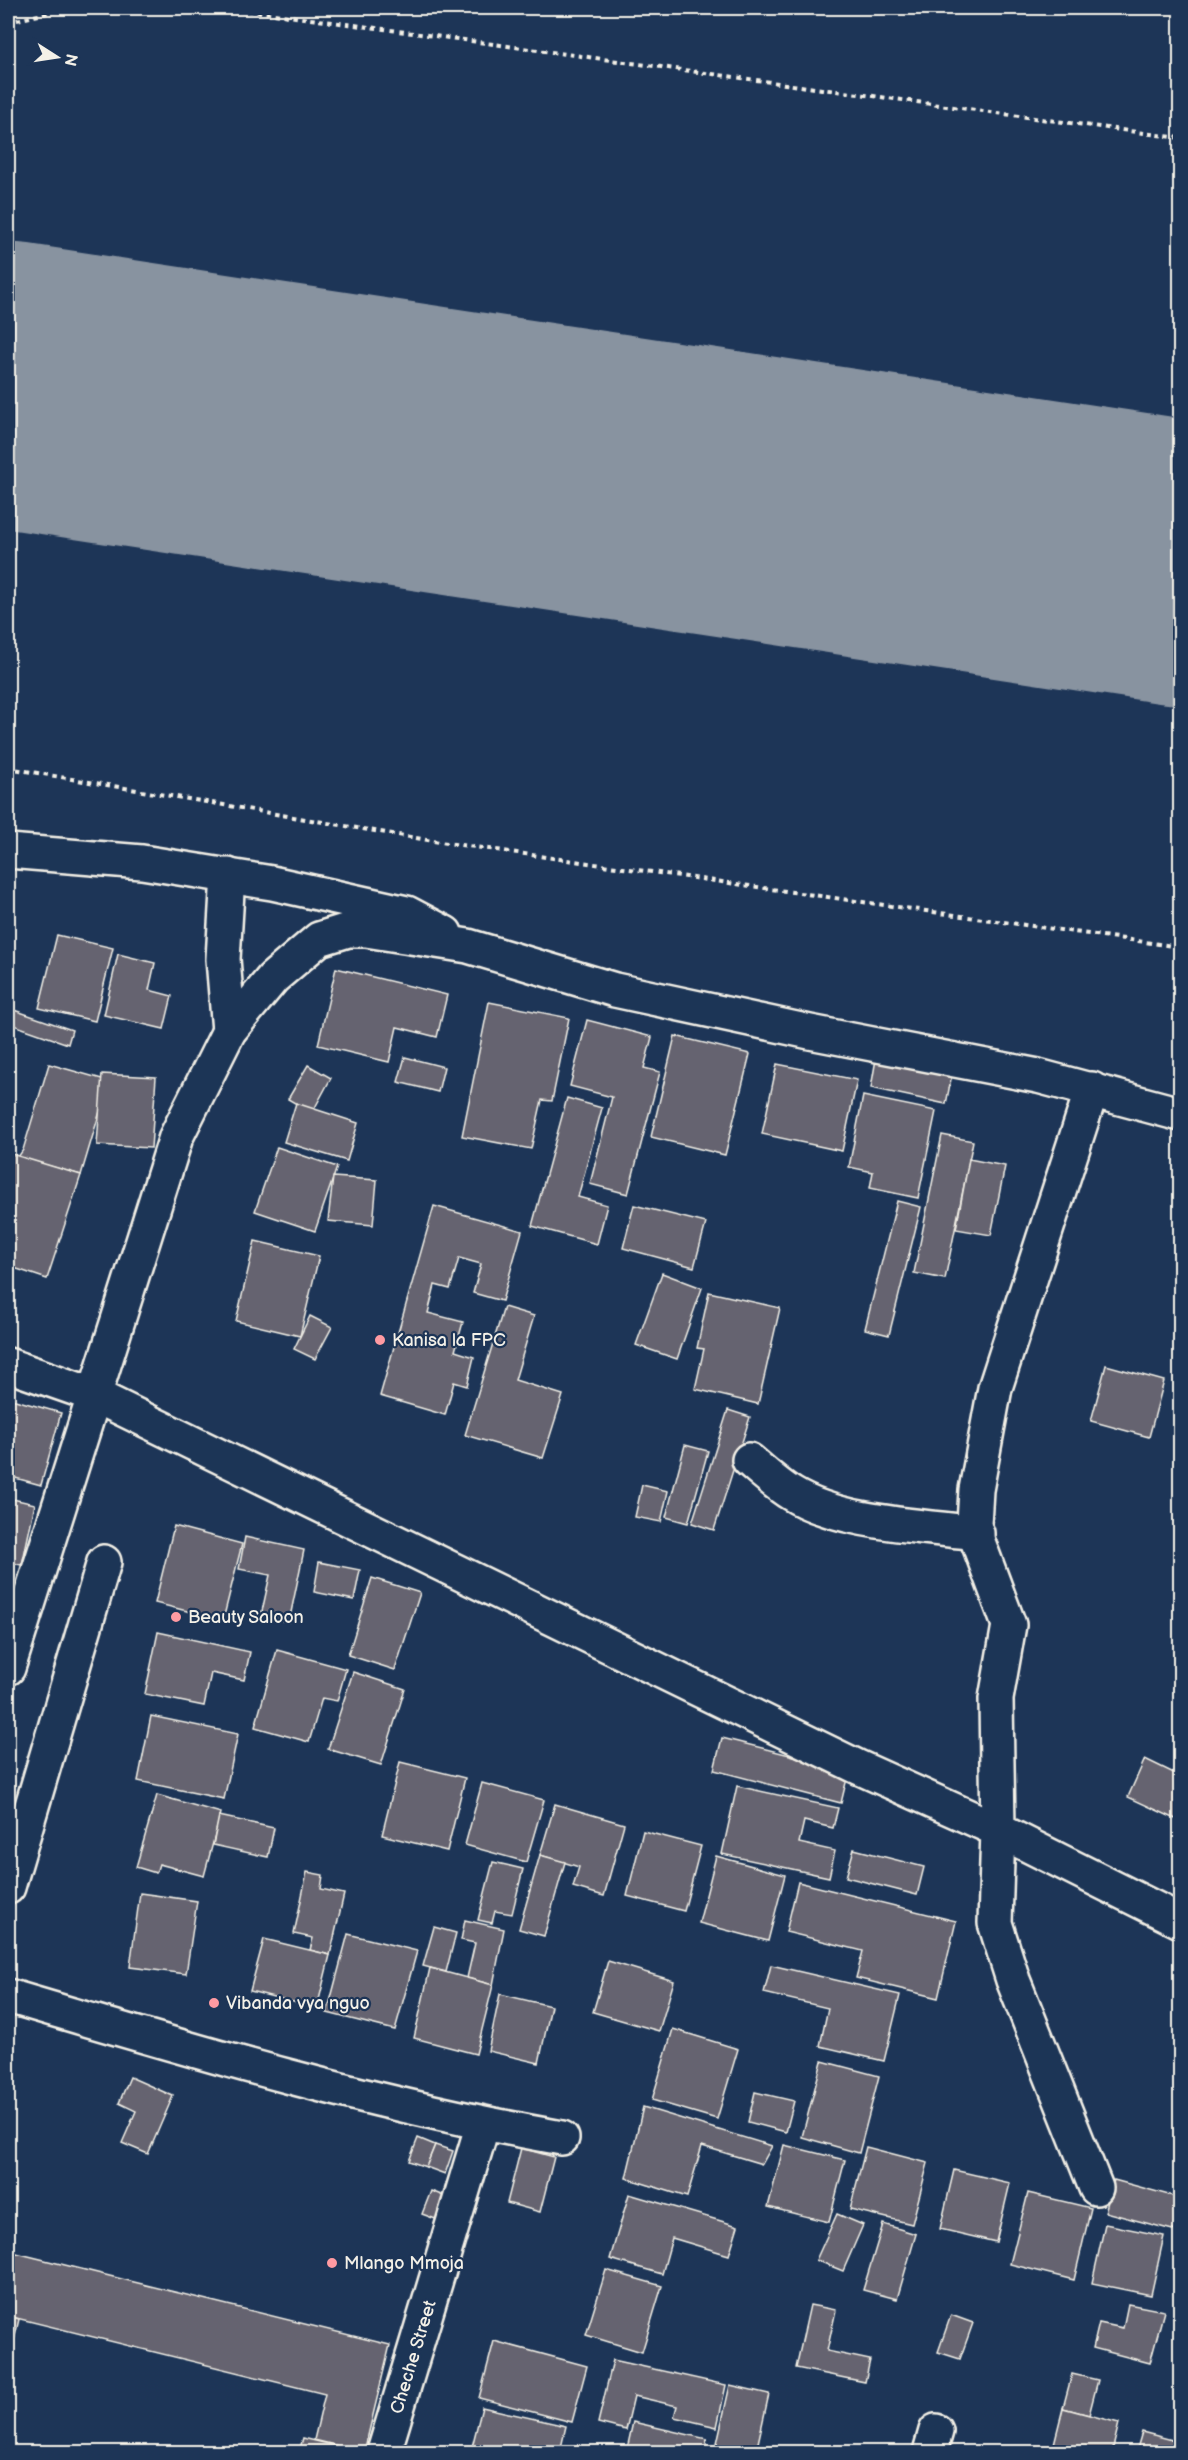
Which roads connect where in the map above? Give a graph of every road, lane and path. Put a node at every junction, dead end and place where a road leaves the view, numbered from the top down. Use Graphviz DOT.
graph roads {
  1 [pos="69,8"];
  2 [pos="230,8"];
  3 [pos="8,22"];
  4 [pos="1180,138"];
  5 [pos="8,768"];
  6 [pos="8,851"];
  7 [pos="228,875"];
  8 [pos="468,946"];
  9 [pos="1180,947"];
  10 [pos="229,1031"];
  11 [pos="1092,1089"];
  12 [pos="1180,1114"];
  13 [pos="8,1365"];
  14 [pos="94,1395"];
  15 [pos="749,1460"];
  16 [pos="977,1533"];
  17 [pos="104,1562"];
  18 [pos="8,1668"];
  19 [pos="998,1830"];
  20 [pos="8,1887"];
  21 [pos="1180,1921"];
  22 [pos="8,1996"];
  23 [pos="483,2124"];
  24 [pos="562,2138"];
  25 [pos="1096,2188"];
  26 [pos="384,2452"];
  1 -- 3 [label="path"];
  2 -- 4 [label="path"];
  5 -- 9 [label="path"];
  6 -- 7 [label="street"];
  7 -- 8 [label="street"];
  7 -- 10 [label="street"];
  8 -- 10 [label="street"];
  8 -- 11 [label="street"];
  10 -- 14 [label="street"];
  11 -- 12 [label="street"];
  11 -- 16 [label="street"];
  13 -- 14 [label="street"];
  14 -- 18 [label="street"];
  14 -- 19 [label="street"];
  15 -- 16 [label="street"];
  16 -- 19 [label="street"];
  17 -- 20 [label="street"];
  19 -- 21 [label="street"];
  19 -- 25 [label="street"];
  22 -- 23 [label="street"];
  23 -- 24 [label="street"];
  23 -- 26 [label="street, Cheche Street"];
}
